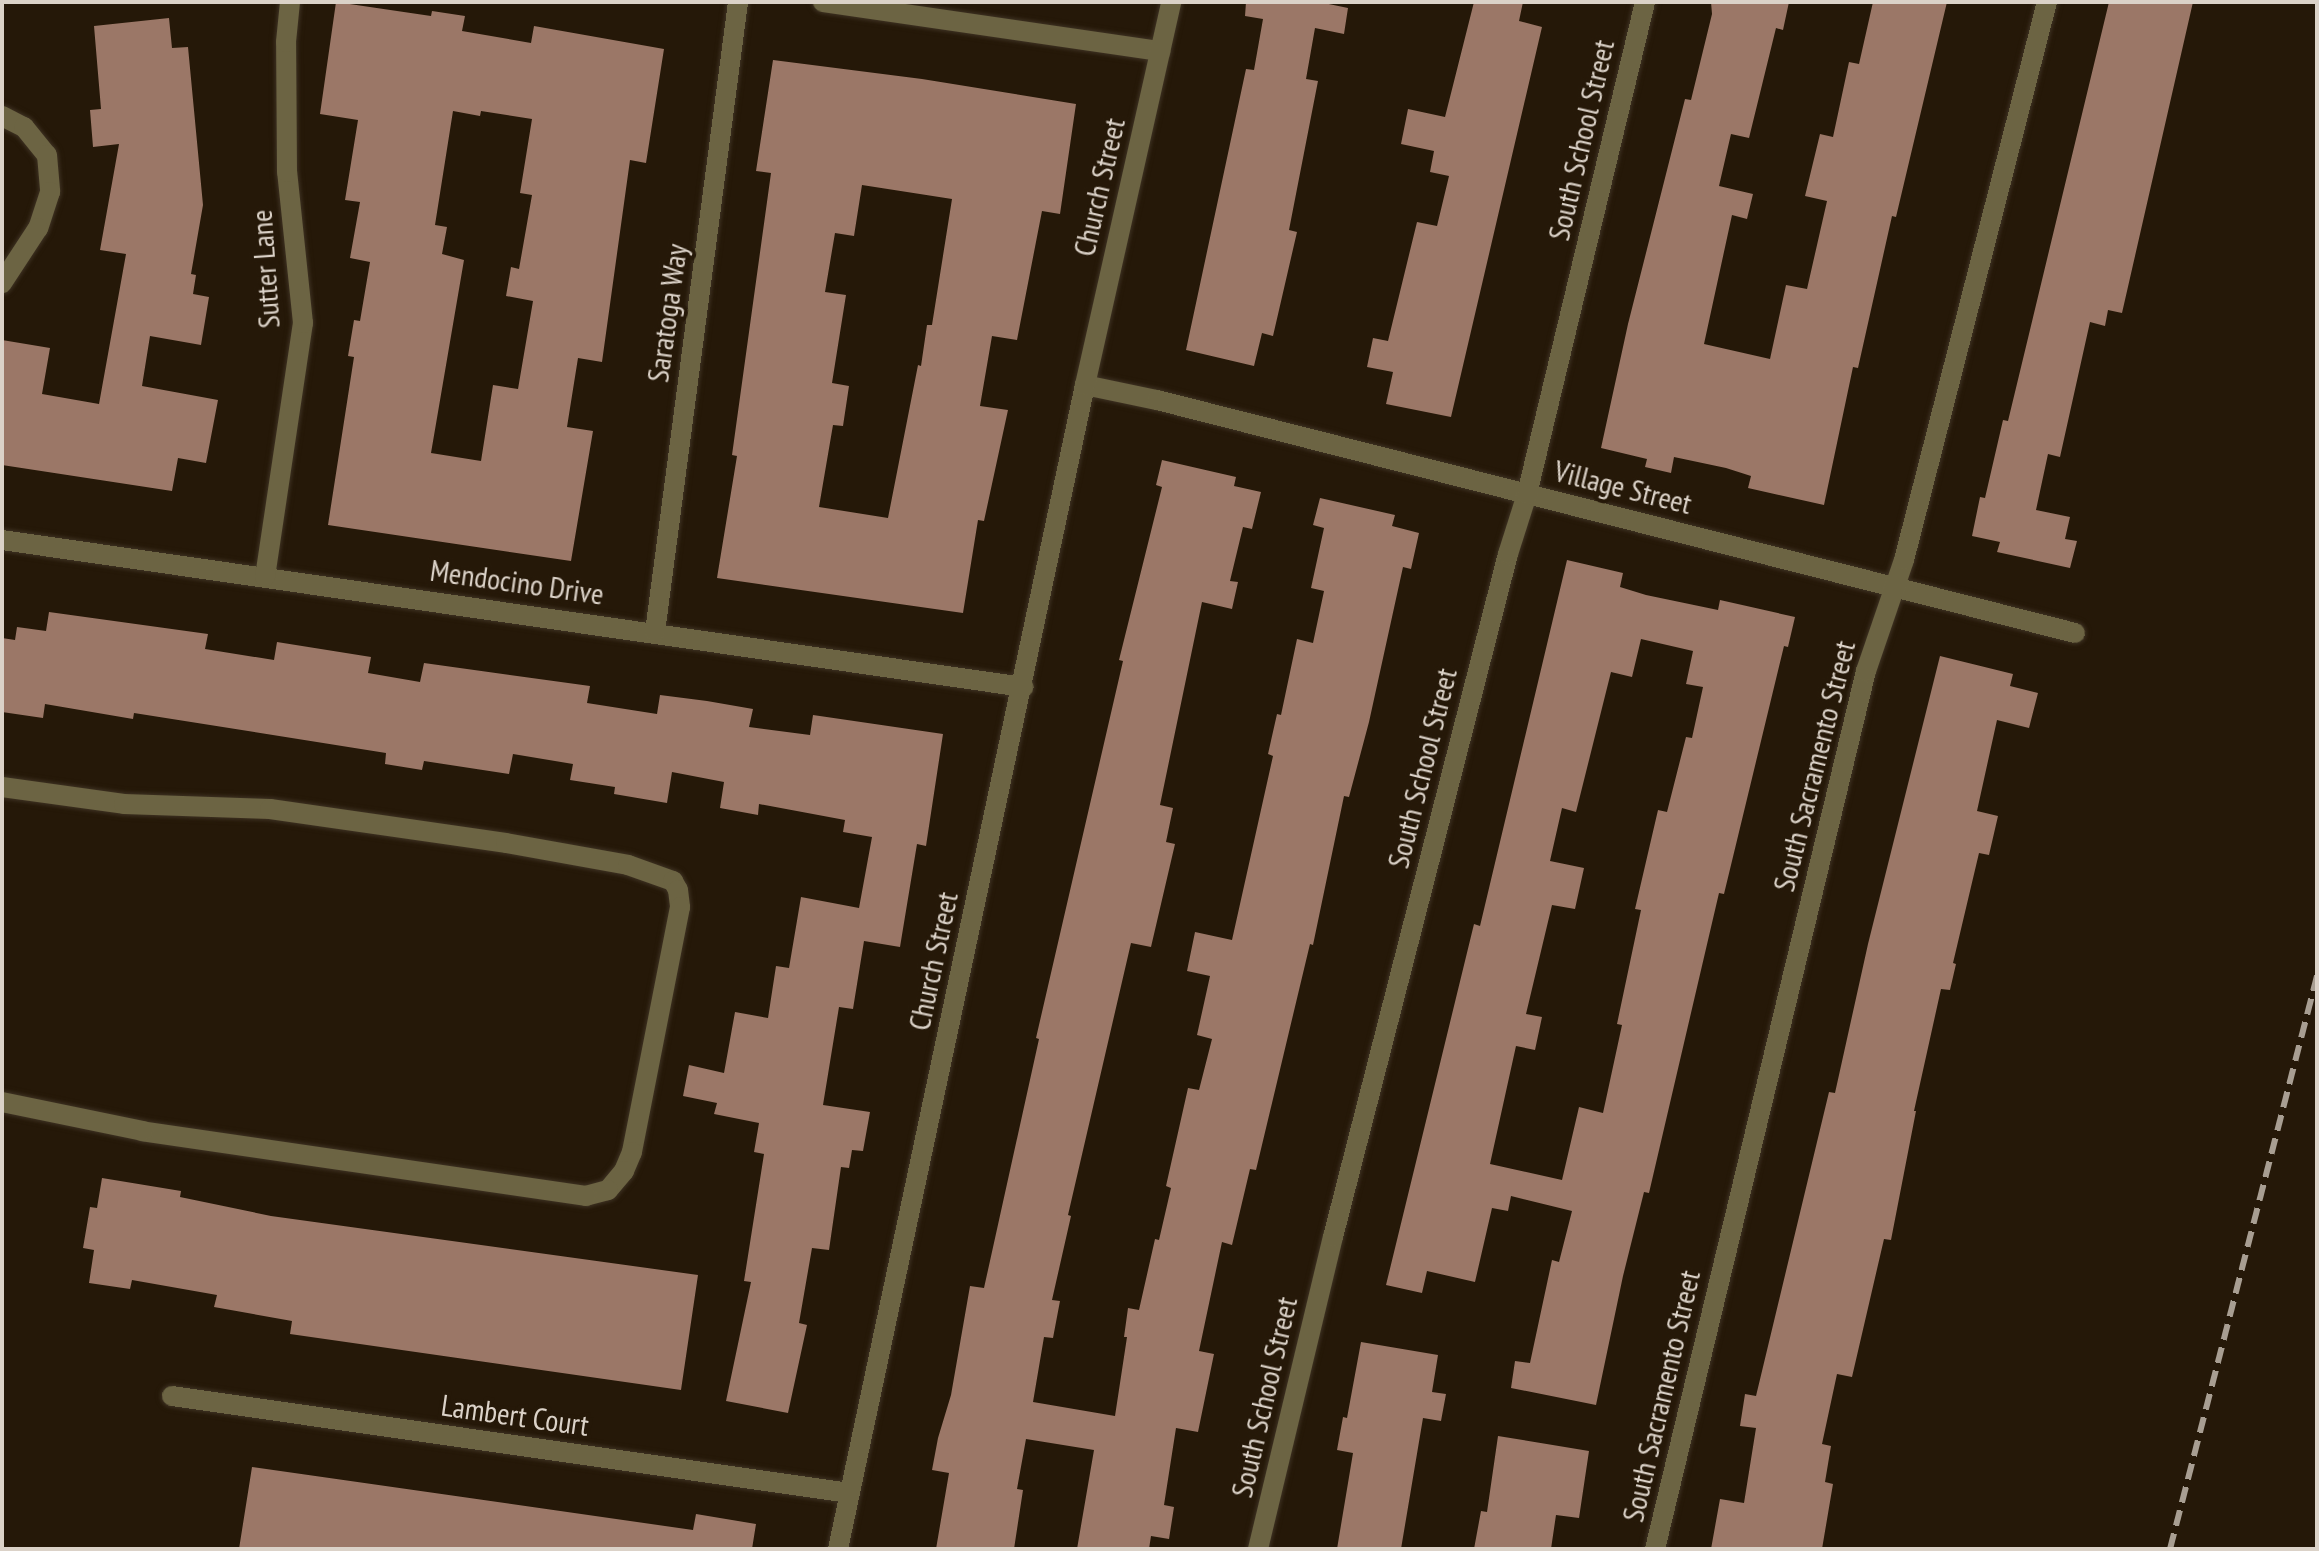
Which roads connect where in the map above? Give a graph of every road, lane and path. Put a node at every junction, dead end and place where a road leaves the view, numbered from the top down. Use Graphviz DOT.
graph roads {
  1 [pos="290,2"];
  2 [pos="738,2"];
  3 [pos="823,2"];
  4 [pos="1171,2"];
  5 [pos="1645,2"];
  6 [pos="2047,2"];
  7 [pos="1160,51"];
  8 [pos="2,116"];
  9 [pos="2,283"];
  10 [pos="1085,385"];
  11 [pos="1527,494"];
  12 [pos="2,540"];
  13 [pos="265,577"];
  14 [pos="1895,587"];
  15 [pos="655,632"];
  16 [pos="2075,633"];
  17 [pos="1023,687"];
  18 [pos="2,787"];
  19 [pos="2,1102"];
  20 [pos="172,1396"];
  21 [pos="849,1493"];
  22 [pos="838,1549"];
  23 [pos="1258,1549"];
  24 [pos="1655,1549"];
  1 -- 13 [label="street, Sutter Lane"];
  2 -- 15 [label="street, Saratoga Way"];
  3 -- 7 [label="street"];
  4 -- 7 [label="street, Church Street"];
  5 -- 11 [label="street, South School Street"];
  6 -- 14 [label="street, South Sacramento Street"];
  7 -- 10 [label="street, Church Street"];
  8 -- 9 [label="street"];
  10 -- 11 [label="street, Village Street"];
  10 -- 17 [label="street, Church Street"];
  11 -- 14 [label="street, Village Street"];
  11 -- 23 [label="street, South School Street"];
  12 -- 13 [label="street, Mendocino Drive"];
  13 -- 15 [label="street, Mendocino Drive"];
  14 -- 16 [label="street, Village Street"];
  14 -- 24 [label="street, South Sacramento Street"];
  15 -- 17 [label="street, Mendocino Drive"];
  17 -- 21 [label="street, Church Street"];
  18 -- 19 [label="street"];
  20 -- 21 [label="street, Lambert Court"];
  21 -- 22 [label="street, Church Street"];
}
